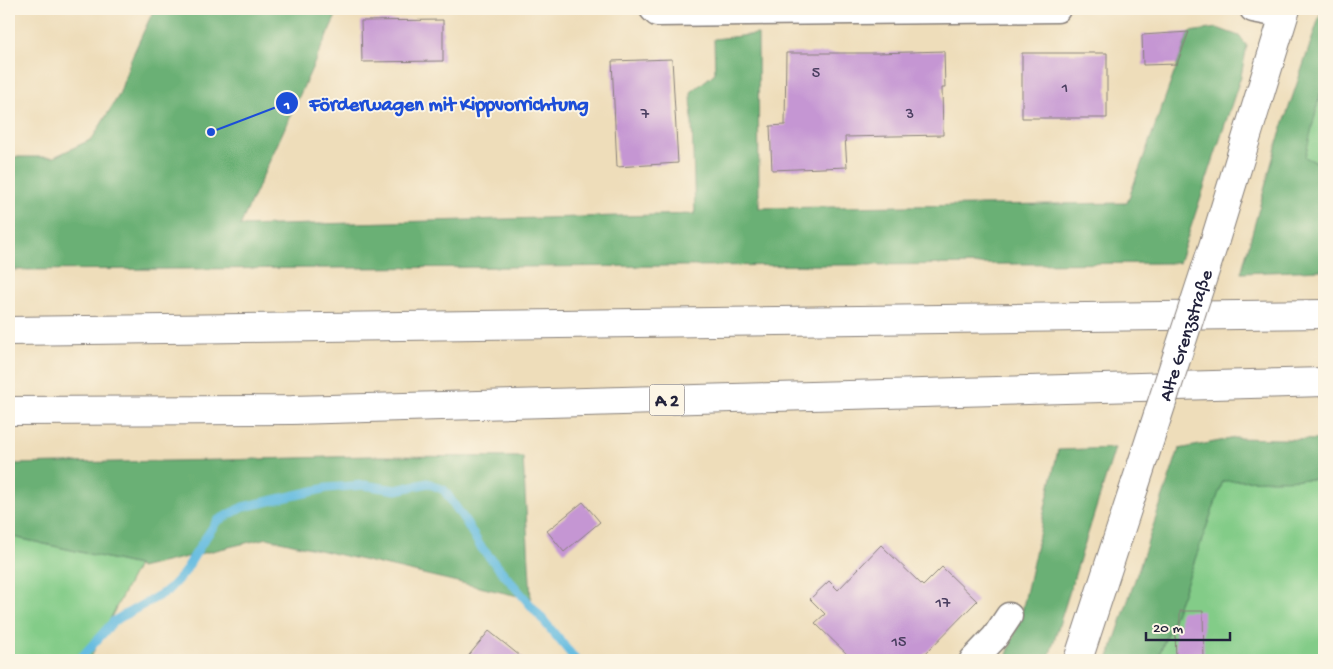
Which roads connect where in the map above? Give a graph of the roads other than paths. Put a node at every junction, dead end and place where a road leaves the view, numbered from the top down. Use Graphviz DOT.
graph roads {
  1 [pos="653,9"];
  2 [pos="1057,9"];
  3 [pos="1253,9"];
  4 [pos="1285,12"];
  5 [pos="1324,314"];
  6 [pos="9,331"];
  7 [pos="1324,382"];
  8 [pos="9,411"];
  9 [pos="1009,616"];
  10 [pos="973,660"];
  11 [pos="1078,660"];
  1 -- 2 [label="street"];
  3 -- 4 [label="street"];
  4 -- 11 [label="main road, Alte Grenzstraße, bridge"];
  5 -- 6 [label="main road"];
  7 -- 8 [label="main road, A 2"];
  9 -- 10 [label="street"];
}
